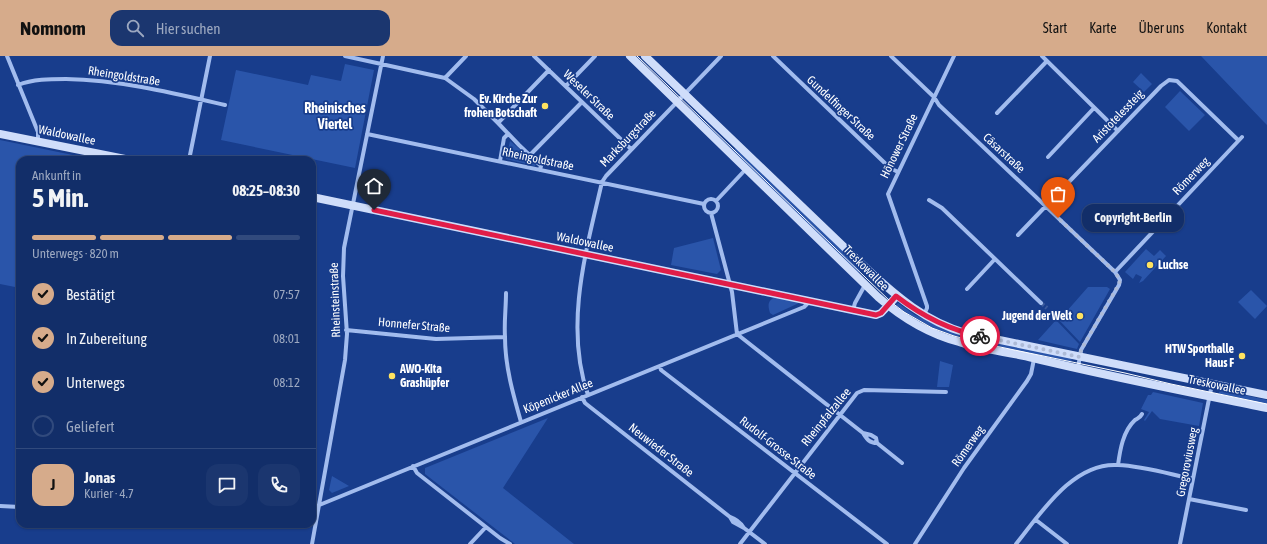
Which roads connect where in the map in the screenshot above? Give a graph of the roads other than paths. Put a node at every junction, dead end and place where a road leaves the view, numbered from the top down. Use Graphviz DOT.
graph roads {
  1 [pos="7,56"];
  2 [pos="210,56"];
  3 [pos="345,56"];
  4 [pos="383,56"];
  5 [pos="466,56"];
  6 [pos="534,56"];
  7 [pos="595,56"];
  8 [pos="630,56"];
  9 [pos="645,56"];
  10 [pos="721,56"];
  11 [pos="773,56"];
  12 [pos="891,56"];
  13 [pos="954,56"];
  14 [pos="1042,56"];
  15 [pos="1047,61"];
  16 [pos="382,64"];
  17 [pos="549,70"];
  18 [pos="445,78"];
  19 [pos="18,85"];
  20 [pos="566,86"];
  21 [pos="684,94"];
  22 [pos="934,97"];
  23 [pos="202,100"];
  24 [pos="582,102"];
  25 [pos="677,102"];
  26 [pos="225,105"];
  27 [pos="1094,108"];
  28 [pos="997,113"];
  29 [pos="498,122"];
  30 [pos="1118,131"];
  31 [pos="0,134"];
  32 [pos="367,134"];
  33 [pos="508,134"];
  34 [pos="1240,139"];
  35 [pos="38,141"];
  36 [pos="631,149"];
  37 [pos="530,155"];
  38 [pos="111,156"];
  39 [pos="190,156"];
  40 [pos="1048,156"];
  41 [pos="500,161"];
  42 [pos="746,168"];
  43 [pos="540,170"];
  44 [pos="898,172"];
  45 [pos="602,182"];
  46 [pos="316,199"];
  47 [pos="929,200"];
  48 [pos="716,201"];
  49 [pos="704,204"];
  50 [pos="352,206"];
  51 [pos="1045,206"];
  52 [pos="712,213"];
  53 [pos="1018,235"];
  54 [pos="586,254"];
  55 [pos="996,260"];
  56 [pos="1115,272"];
  57 [pos="730,284"];
  58 [pos="866,284"];
  59 [pos="967,289"];
  60 [pos="506,293"];
  61 [pos="896,296"];
  62 [pos="808,300"];
  63 [pos="1041,303"];
  64 [pos="888,306"];
  65 [pos="853,310"];
  66 [pos="924,315"];
  67 [pos="346,330"];
  68 [pos="737,334"];
  69 [pos="504,337"];
  70 [pos="1080,357"];
  71 [pos="1034,359"];
  72 [pos="660,366"];
  73 [pos="1078,369"];
  74 [pos="1212,384"];
  75 [pos="946,392"];
  76 [pos="588,395"];
  77 [pos="1267,395"];
  78 [pos="1210,396"];
  79 [pos="582,397"];
  80 [pos="1267,408"];
  81 [pos="1142,414"];
  82 [pos="840,415"];
  83 [pos="521,422"];
  84 [pos="902,463"];
  85 [pos="1118,464"];
  86 [pos="413,466"];
  87 [pos="794,473"];
  88 [pos="1193,479"];
  89 [pos="1189,499"];
  90 [pos="319,505"];
  91 [pos="0,506"];
  92 [pos="316,506"];
  93 [pos="16,507"];
  94 [pos="1246,510"];
  95 [pos="1036,520"];
  96 [pos="316,522"];
  97 [pos="486,527"];
  98 [pos="315,528"];
  99 [pos="749,532"];
  100 [pos="312,544"];
  101 [pos="470,544"];
  102 [pos="510,544"];
  103 [pos="740,544"];
  104 [pos="765,544"];
  105 [pos="887,544"];
  106 [pos="915,544"];
  107 [pos="1016,544"];
  108 [pos="1067,544"];
  109 [pos="1180,544"];
  1 -- 19 [label="street"];
  2 -- 23 [label="street"];
  3 -- 16 [label="street"];
  4 -- 16 [label="street, Rheinsteinstraße"];
  5 -- 18 [label="street"];
  6 -- 17 [label="street, Weseler Straße"];
  7 -- 20 [label="street"];
  8 -- 25 [label="main road, Treskowallee"];
  9 -- 21 [label="main road, Treskowallee"];
  10 -- 21 [label="street, Marksburgstraße"];
  11 -- 44 [label="street, Gundelfinger Straße"];
  12 -- 22 [label="street, Cäsarstraße"];
  13 -- 22 [label="street, Hönower Straße"];
  14 -- 15 [label="street"];
  15 -- 27 [label="street"];
  15 -- 28 [label="street"];
  16 -- 18 [label="street"];
  16 -- 32 [label="street, Rheinsteinstraße"];
  17 -- 20 [label="street, Weseler Straße"];
  17 -- 29 [label="street"];
  18 -- 29 [label="street"];
  19 -- 23 [label="street, Rheingoldstraße"];
  19 -- 35 [label="street"];
  20 -- 24 [label="street, Weseler Straße"];
  21 -- 25 [label="street, Marksburgstraße"];
  21 -- 61 [label="main road, Treskowallee"];
  22 -- 44 [label="street, Hönower Straße"];
  22 -- 51 [label="street, Cäsarstraße"];
  23 -- 26 [label="street, Rheingoldstraße"];
  23 -- 39 [label="street"];
  24 -- 36 [label="street, Weseler Straße"];
  24 -- 37 [label="street"];
  25 -- 36 [label="street, Marksburgstraße"];
  25 -- 42 [label="main road, Treskowallee"];
  27 -- 30 [label="street"];
  27 -- 40 [label="street"];
  29 -- 33 [label="street"];
  30 -- 34 [label="street, Aristotelessteig"];
  30 -- 51 [label="street, Aristotelessteig"];
  31 -- 35 [label="main road, Waldowallee"];
  32 -- 41 [label="street, Rheingoldstraße"];
  32 -- 50 [label="street, Rheinsteinstraße"];
  33 -- 37 [label="street"];
  33 -- 41 [label="street"];
  34 -- 56 [label="street, Römerweg"];
  35 -- 38 [label="main road, Waldowallee"];
  36 -- 45 [label="street, Marksburgstraße"];
  37 -- 43 [label="street"];
  41 -- 43 [label="street, Rheingoldstraße"];
  42 -- 48 [label="street"];
  42 -- 58 [label="main road, Treskowallee"];
  43 -- 45 [label="street, Rheingoldstraße"];
  44 -- 66 [label="street, Hönower Straße"];
  45 -- 49 [label="street, Rheingoldstraße"];
  45 -- 54 [label="street, Marksburgstraße"];
  46 -- 50 [label="main road, Waldowallee"];
  47 -- 55 [label="street"];
  48 -- 49 [label="street"];
  48 -- 52 [label="street"];
  49 -- 52 [label="street"];
  50 -- 54 [label="main road, Waldowallee"];
  50 -- 67 [label="street, Rheinsteinstraße"];
  51 -- 53 [label="street, Aristotelessteig"];
  51 -- 56 [label="street, Cäsarstraße"];
  52 -- 57 [label="street"];
  54 -- 57 [label="main road, Waldowallee"];
  54 -- 76 [label="street, Marksburgstraße"];
  55 -- 59 [label="street"];
  55 -- 63 [label="street"];
  56 -- 70 [label="street"];
  57 -- 62 [label="main road, Waldowallee"];
  57 -- 68 [label="street"];
  58 -- 64 [label="main road, Treskowallee"];
  58 -- 65 [label="street"];
  60 -- 69 [label="street"];
  61 -- 64 [label="main road, Waldowallee"];
  61 -- 66 [label="main road, Treskowallee"];
  62 -- 65 [label="main road, Waldowallee"];
  62 -- 68 [label="street, Köpenicker Allee"];
  64 -- 65 [label="main road, Waldowallee"];
  64 -- 71 [label="main road, Treskowallee"];
  66 -- 70 [label="main road, Treskowallee"];
  67 -- 69 [label="street, Honnefer Straße"];
  67 -- 90 [label="street, Rheinsteinstraße"];
  68 -- 72 [label="street, Köpenicker Allee"];
  68 -- 82 [label="street"];
  69 -- 83 [label="street"];
  70 -- 73 [label="street"];
  70 -- 74 [label="main road, Treskowallee"];
  71 -- 73 [label="main road, Treskowallee"];
  71 -- 106 [label="street, Römerweg"];
  72 -- 76 [label="street, Köpenicker Allee"];
  72 -- 87 [label="street, Rudolf-Grosse-Straße"];
  73 -- 78 [label="main road, Treskowallee"];
  74 -- 77 [label="main road, Treskowallee"];
  74 -- 78 [label="street, Gregoroviusweg"];
  75 -- 82 [label="street, Rheinpfalzallee"];
  76 -- 79 [label="street, Köpenicker Allee"];
  78 -- 80 [label="main road, Treskowallee"];
  78 -- 88 [label="street, Gregoroviusweg"];
  79 -- 83 [label="street, Köpenicker Allee"];
  79 -- 99 [label="street, Neuwieder Straße"];
  81 -- 85 [label="street"];
  82 -- 84 [label="street"];
  82 -- 87 [label="street, Rheinpfalzallee"];
  83 -- 86 [label="street, Köpenicker Allee"];
  85 -- 88 [label="street"];
  85 -- 95 [label="street"];
  86 -- 90 [label="street, Köpenicker Allee"];
  86 -- 97 [label="street"];
  87 -- 99 [label="street, Rheinpfalzallee"];
  87 -- 105 [label="street, Rudolf-Grosse-Straße"];
  88 -- 89 [label="street, Gregoroviusweg"];
  89 -- 94 [label="street"];
  89 -- 109 [label="street, Gregoroviusweg"];
  90 -- 92 [label="street, Köpenicker Allee"];
  90 -- 96 [label="street, Rheinsteinstraße"];
  91 -- 93 [label="street"];
  95 -- 107 [label="street"];
  95 -- 108 [label="street"];
  97 -- 101 [label="street"];
  97 -- 102 [label="street"];
  98 -- 100 [label="street, Rheinsteinstraße"];
  99 -- 103 [label="street, Rheinpfalzallee"];
  99 -- 104 [label="street, Neuwieder Straße"];
}
